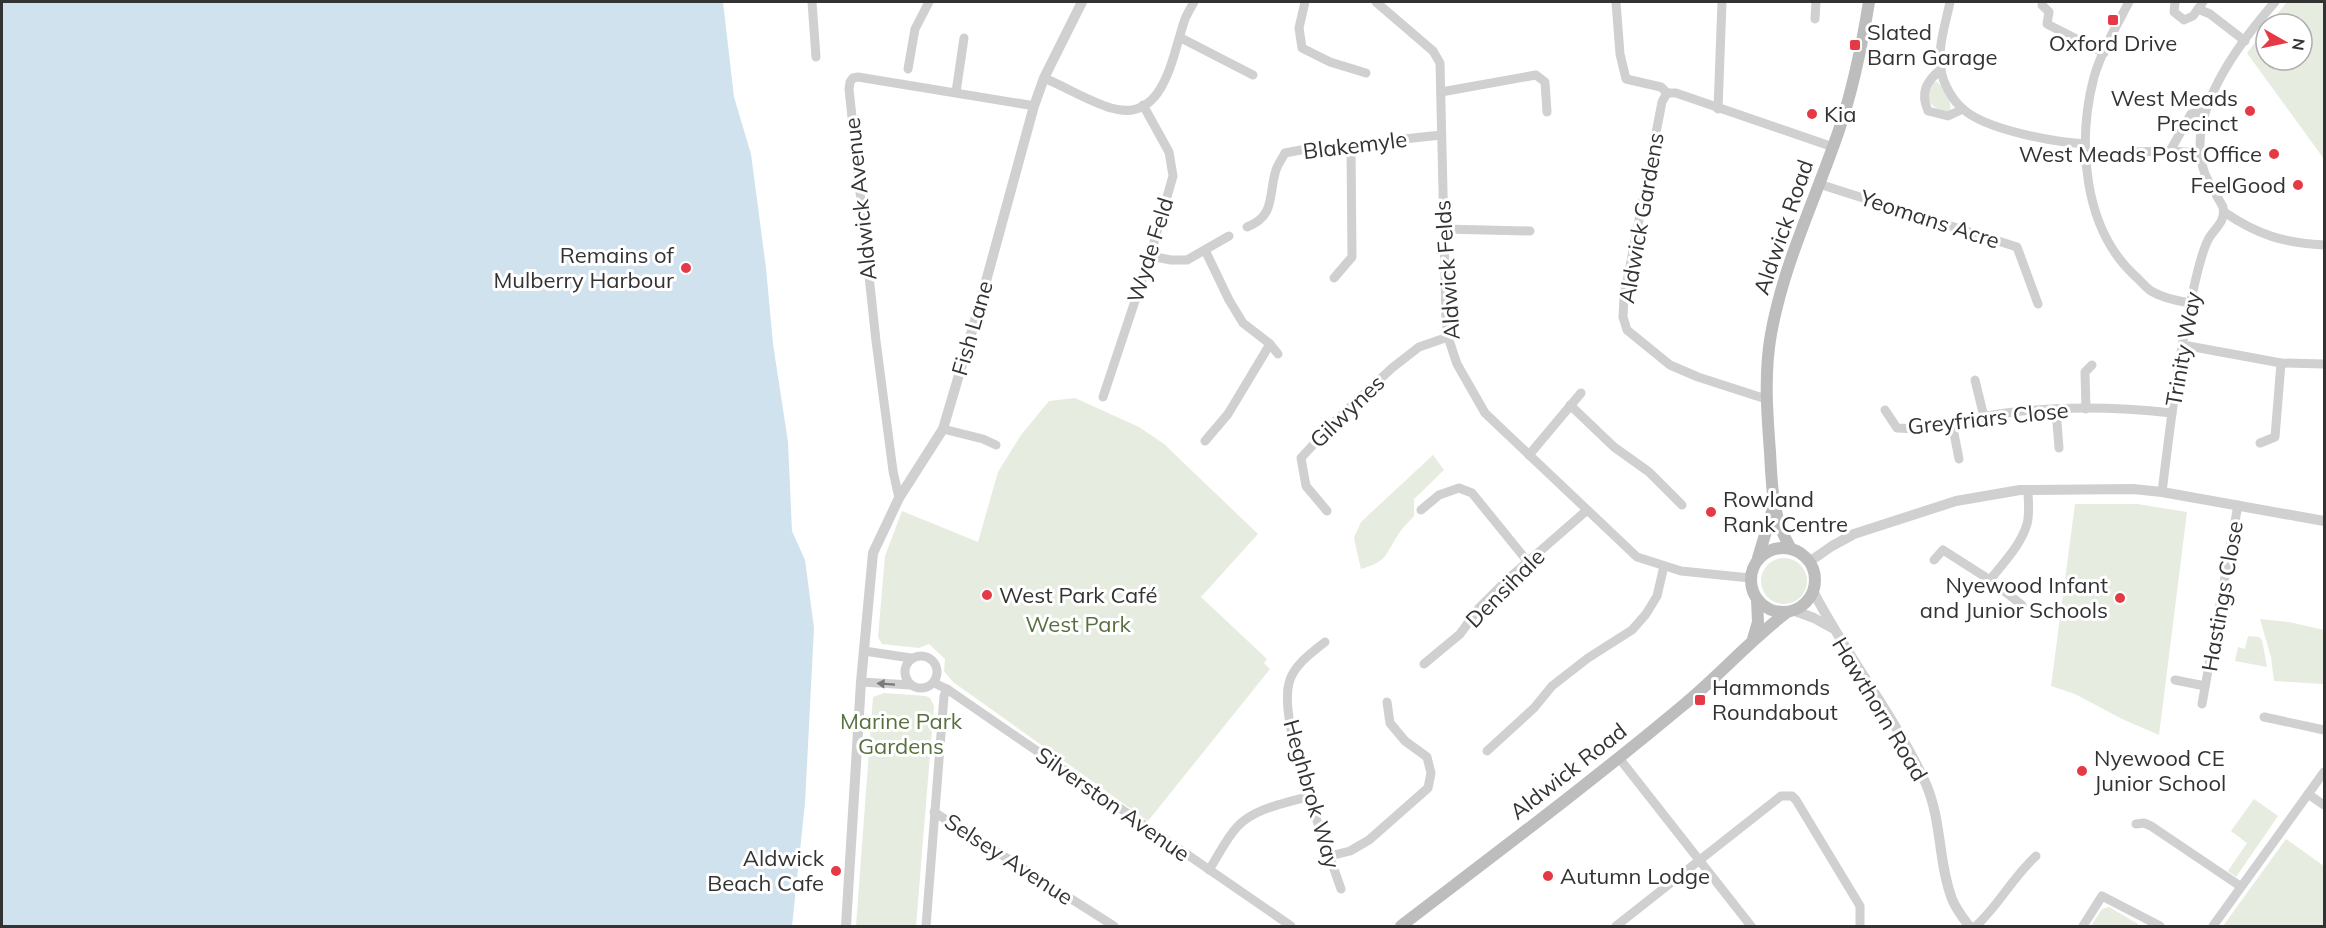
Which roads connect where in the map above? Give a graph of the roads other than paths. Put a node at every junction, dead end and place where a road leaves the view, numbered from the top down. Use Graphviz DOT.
graph roads {
  1 [pos="812,2"];
  2 [pos="929,2"];
  3 [pos="1083,2"];
  4 [pos="1194,2"];
  5 [pos="1305,2"];
  6 [pos="1376,2"];
  7 [pos="1616,2"];
  8 [pos="1722,2"];
  9 [pos="1816,2"];
  10 [pos="1869,2"];
  11 [pos="1950,2"];
  12 [pos="2129,2"];
  13 [pos="2175,2"];
  14 [pos="2275,2"];
  15 [pos="2042,5"];
  16 [pos="2201,5"];
  17 [pos="1815,19"];
  18 [pos="964,38"];
  19 [pos="1181,38"];
  20 [pos="2245,41"];
  21 [pos="2104,53"];
  22 [pos="816,57"];
  23 [pos="908,69"];
  24 [pos="1941,69"];
  25 [pos="1366,72"];
  26 [pos="1253,75"];
  27 [pos="1044,78"];
  28 [pos="956,92"];
  29 [pos="1441,92"];
  30 [pos="1667,93"];
  31 [pos="1029,105"];
  32 [pos="1143,105"];
  33 [pos="1718,109"];
  34 [pos="1963,109"];
  35 [pos="2205,111"];
  36 [pos="1547,112"];
  37 [pos="1441,135"];
  38 [pos="2085,144"];
  39 [pos="1351,146"];
  40 [pos="1833,147"];
  41 [pos="2170,151"];
  42 [pos="2132,152"];
  43 [pos="2201,153"];
  44 [pos="1819,184"];
  45 [pos="2224,213"];
  46 [pos="1247,227"];
  47 [pos="1443,229"];
  48 [pos="1530,231"];
  49 [pos="1229,236"];
  50 [pos="2325,245"];
  51 [pos="1205,250"];
  52 [pos="1150,256"];
  53 [pos="1334,278"];
  54 [pos="2190,303"];
  55 [pos="2038,304"];
  56 [pos="1448,337"];
  57 [pos="1269,344"];
  58 [pos="2183,345"];
  59 [pos="1278,354"];
  60 [pos="2281,363"];
  61 [pos="2325,364"];
  62 [pos="2092,365"];
  63 [pos="1975,380"];
  64 [pos="1581,393"];
  65 [pos="1104,398"];
  66 [pos="1766,399"];
  67 [pos="1570,405"];
  68 [pos="2086,409"];
  69 [pos="1885,410"];
  70 [pos="2056,410"];
  71 [pos="2172,413"];
  72 [pos="1984,417"];
  73 [pos="1952,423"];
  74 [pos="943,429"];
  75 [pos="1205,441"];
  76 [pos="2260,443"];
  77 [pos="996,445"];
  78 [pos="2059,448"];
  79 [pos="1529,455"];
  80 [pos="1959,459"];
  81 [pos="2028,490"];
  82 [pos="2162,492"];
  83 [pos="899,498"];
  84 [pos="1682,505"];
  85 [pos="2238,506"];
  86 [pos="1773,507"];
  87 [pos="1421,510"];
  88 [pos="1327,511"];
  89 [pos="1586,511"];
  90 [pos="2325,521"];
  91 [pos="1791,549"];
  92 [pos="1758,559"];
  93 [pos="1934,560"];
  94 [pos="1528,562"];
  95 [pos="1809,562"];
  96 [pos="1664,566"];
  97 [pos="1750,578"];
  98 [pos="1990,580"];
  99 [pos="1813,591"];
  100 [pos="1757,600"];
  101 [pos="2022,605"];
  102 [pos="1791,612"];
  103 [pos="1832,628"];
  104 [pos="1753,640"];
  105 [pos="1325,642"];
  106 [pos="864,651"];
  107 [pos="911,658"];
  108 [pos="1424,664"];
  109 [pos="2175,680"];
  110 [pos="861,682"];
  111 [pos="934,683"];
  112 [pos="911,685"];
  113 [pos="2205,686"];
  114 [pos="947,689"];
  115 [pos="1387,702"];
  116 [pos="2202,704"];
  117 [pos="2264,717"];
  118 [pos="2325,730"];
  119 [pos="1487,751"];
  120 [pos="1619,758"];
  121 [pos="2325,772"];
  122 [pos="2308,794"];
  123 [pos="1310,796"];
  124 [pos="2325,805"];
  125 [pos="934,812"];
  126 [pos="2136,824"];
  127 [pos="1330,856"];
  128 [pos="2036,856"];
  129 [pos="1700,860"];
  130 [pos="1209,870"];
  131 [pos="2240,886"];
  132 [pos="1341,889"];
  133 [pos="2149,924"];
  134 [pos="846,927"];
  135 [pos="926,927"];
  136 [pos="1114,927"];
  137 [pos="1291,927"];
  138 [pos="1401,927"];
  139 [pos="1616,927"];
  140 [pos="1752,927"];
  141 [pos="1860,927"];
  142 [pos="1969,927"];
  143 [pos="1976,927"];
  144 [pos="2083,927"];
  145 [pos="2160,927"];
  146 [pos="2213,927"];
  1 -- 22 [label="street"];
  2 -- 23 [label="street"];
  3 -- 27 [label="street, Fish Lane"];
  4 -- 19 [label="street"];
  5 -- 25 [label="street"];
  6 -- 29 [label="street, Aldwick Felds"];
  7 -- 30 [label="street"];
  8 -- 33 [label="street"];
  9 -- 17 [label="street"];
  10 -- 40 [label="main road, Aldwick Road"];
  11 -- 24 [label="street"];
  12 -- 21 [label="street"];
  13 -- 16 [label="street"];
  14 -- 20 [label="street"];
  15 -- 21 [label="street"];
  16 -- 20 [label="street"];
  18 -- 28 [label="street"];
  19 -- 26 [label="street"];
  19 -- 32 [label="street"];
  20 -- 35 [label="street"];
  21 -- 38 [label="street"];
  24 -- 34 [label="street"];
  24 -- 34 [label="street"];
  27 -- 32 [label="street"];
  27 -- 74 [label="street, Fish Lane"];
  28 -- 31 [label="street, Aldwick Avenue"];
  28 -- 83 [label="street, Aldwick Avenue"];
  29 -- 36 [label="street"];
  29 -- 37 [label="street, Aldwick Felds"];
  30 -- 33 [label="street"];
  30 -- 66 [label="street, Aldwick Gardens"];
  32 -- 52 [label="street, Wyde Feld"];
  33 -- 40 [label="street"];
  34 -- 38 [label="street"];
  35 -- 41 [label="street"];
  35 -- 43 [label="street"];
  37 -- 39 [label="street, Blakemyle"];
  37 -- 47 [label="street, Aldwick Felds"];
  38 -- 54 [label="street"];
  39 -- 46 [label="street, Blakemyle"];
  39 -- 53 [label="street"];
  40 -- 44 [label="main road, Aldwick Road"];
  41 -- 42 [label="street"];
  41 -- 43 [label="street"];
  43 -- 45 [label="street"];
  44 -- 55 [label="street, Yeomans Acre"];
  44 -- 66 [label="main road, Aldwick Road"];
  45 -- 50 [label="street"];
  45 -- 54 [label="street, Trinity Way"];
  47 -- 48 [label="street"];
  47 -- 56 [label="street, Aldwick Felds"];
  49 -- 51 [label="street"];
  51 -- 52 [label="street"];
  51 -- 57 [label="street"];
  52 -- 65 [label="street, Wyde Feld"];
  54 -- 58 [label="street, Trinity Way"];
  56 -- 79 [label="street, Aldwick Felds"];
  56 -- 88 [label="street, Gilwynes"];
  57 -- 59 [label="street"];
  57 -- 75 [label="street"];
  58 -- 60 [label="street"];
  58 -- 71 [label="street, Trinity Way"];
  60 -- 61 [label="street"];
  60 -- 76 [label="street"];
  62 -- 68 [label="street"];
  63 -- 72 [label="street"];
  64 -- 67 [label="street"];
  66 -- 86 [label="main road, Aldwick Road"];
  67 -- 79 [label="street"];
  67 -- 84 [label="street"];
  68 -- 70 [label="street, Greyfriars Close"];
  68 -- 71 [label="street, Greyfriars Close"];
  69 -- 73 [label="street, Greyfriars Close"];
  70 -- 72 [label="street, Greyfriars Close"];
  70 -- 78 [label="street"];
  71 -- 82 [label="street, Trinity Way"];
  72 -- 73 [label="street, Greyfriars Close"];
  73 -- 80 [label="street"];
  74 -- 77 [label="street"];
  74 -- 83 [label="street, Fish Lane"];
  79 -- 89 [label="street, Aldwick Felds"];
  81 -- 82 [label="street"];
  81 -- 95 [label="street"];
  81 -- 98 [label="street"];
  82 -- 85 [label="street"];
  83 -- 106 [label="street, Fish Lane"];
  85 -- 90 [label="street"];
  85 -- 113 [label="street, Hastings Close"];
  86 -- 91 [label="main road"];
  86 -- 92 [label="main road"];
  87 -- 94 [label="street"];
  89 -- 94 [label="street, Densihale"];
  89 -- 96 [label="street, Aldwick Felds"];
  91 -- 92 [label="main road"];
  91 -- 95 [label="main road"];
  92 -- 97 [label="main road"];
  93 -- 98 [label="street"];
  94 -- 108 [label="street, Densihale"];
  95 -- 99 [label="main road"];
  96 -- 97 [label="street, Aldwick Felds"];
  96 -- 119 [label="street"];
  97 -- 100 [label="main road"];
  98 -- 101 [label="street"];
  99 -- 102 [label="main road"];
  99 -- 103 [label="street, Hawthorn Road"];
  100 -- 102 [label="main road"];
  100 -- 104 [label="main road"];
  102 -- 103 [label="street"];
  102 -- 104 [label="main road, Aldwick Road"];
  103 -- 142 [label="street, Hawthorn Road"];
  104 -- 120 [label="main road, Aldwick Road"];
  105 -- 123 [label="street, Heghbrok Way"];
  106 -- 107 [label="street"];
  106 -- 110 [label="street, Fish Lane"];
  107 -- 111 [label="street"];
  107 -- 112 [label="street"];
  109 -- 113 [label="street, Hastings Close"];
  112 -- 110 [label="street, Silverston Avenue, one-way"];
  110 -- 134 [label="street, Fish Lane"];
  111 -- 112 [label="street, Silverston Avenue"];
  111 -- 114 [label="street, Silverston Avenue"];
  113 -- 116 [label="street, Hastings Close"];
  114 -- 125 [label="street"];
  114 -- 130 [label="street, Silverston Avenue"];
  115 -- 127 [label="street"];
  117 -- 118 [label="street"];
  120 -- 129 [label="street"];
  120 -- 138 [label="main road, Aldwick Road"];
  121 -- 122 [label="street"];
  122 -- 124 [label="street"];
  122 -- 131 [label="street"];
  123 -- 127 [label="street, Heghbrok Way"];
  123 -- 130 [label="street"];
  125 -- 135 [label="street"];
  125 -- 136 [label="street, Selsey Avenue"];
  126 -- 131 [label="street"];
  127 -- 132 [label="street, Heghbrok Way"];
  128 -- 143 [label="street"];
  129 -- 139 [label="street"];
  129 -- 140 [label="street"];
  129 -- 141 [label="street"];
  130 -- 137 [label="street, Silverston Avenue"];
  131 -- 146 [label="street"];
  133 -- 144 [label="street"];
  133 -- 145 [label="street"];
}
